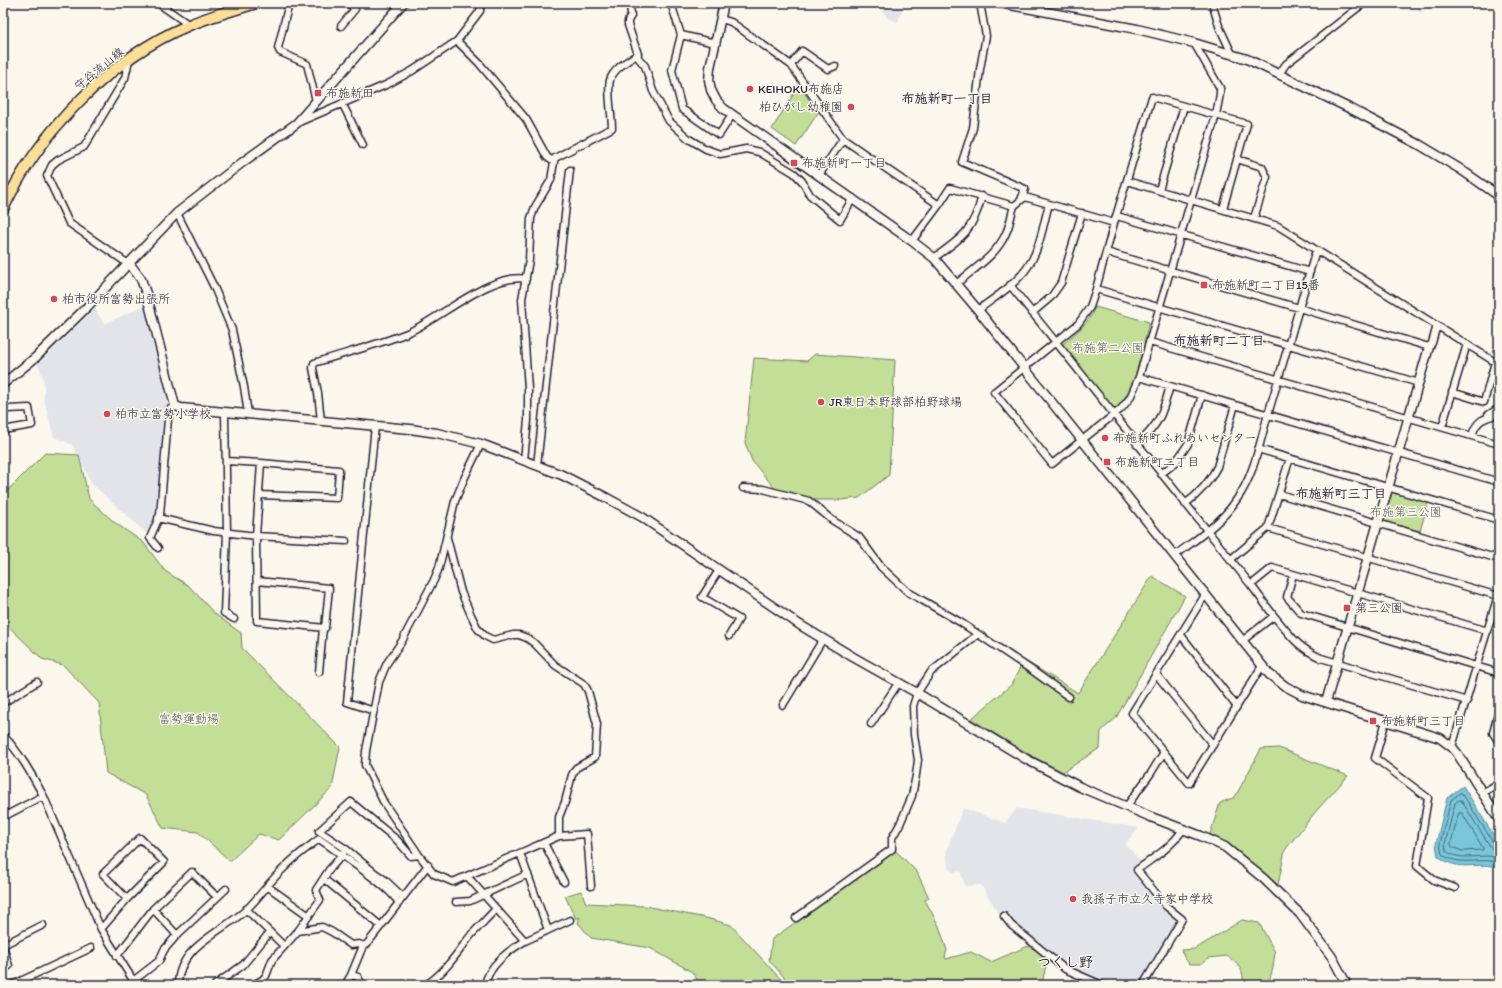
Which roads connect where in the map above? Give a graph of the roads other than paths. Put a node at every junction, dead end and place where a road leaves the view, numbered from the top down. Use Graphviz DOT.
graph roads {
  1 [pos="158,3"];
  2 [pos="256,3"];
  3 [pos="289,3"];
  4 [pos="348,3"];
  5 [pos="403,3"];
  6 [pos="481,3"];
  7 [pos="630,3"];
  8 [pos="671,3"];
  9 [pos="724,3"];
  10 [pos="980,3"];
  11 [pos="999,3"];
  12 [pos="1212,3"];
  13 [pos="1364,3"];
  14 [pos="721,19"];
  15 [pos="188,26"];
  16 [pos="341,26"];
  17 [pos="681,36"];
  18 [pos="457,41"];
  19 [pos="715,43"];
  20 [pos="1194,43"];
  21 [pos="1232,54"];
  22 [pos="636,55"];
  23 [pos="129,60"];
  24 [pos="791,65"];
  25 [pos="835,66"];
  26 [pos="1279,74"];
  27 [pos="316,101"];
  28 [pos="342,103"];
  29 [pos="1184,106"];
  30 [pos="732,115"];
  31 [pos="1216,115"];
  32 [pos="297,123"];
  33 [pos="843,139"];
  34 [pos="363,146"];
  35 [pos="1237,159"];
  36 [pos="554,162"];
  37 [pos="570,170"];
  38 [pos="819,175"];
  39 [pos="1127,181"];
  40 [pos="1159,190"];
  41 [pos="982,196"];
  42 [pos="1499,196"];
  43 [pos="853,198"];
  44 [pos="1021,200"];
  45 [pos="1191,200"];
  46 [pos="1049,204"];
  47 [pos="939,205"];
  48 [pos="1014,206"];
  49 [pos="3,209"];
  50 [pos="1223,209"];
  51 [pos="177,213"];
  52 [pos="1082,214"];
  53 [pos="1117,216"];
  54 [pos="1254,218"];
  55 [pos="1114,223"];
  56 [pos="1181,235"];
  57 [pos="912,241"];
  58 [pos="1316,250"];
  59 [pos="1106,252"];
  60 [pos="934,258"];
  61 [pos="129,263"];
  62 [pos="1170,271"];
  63 [pos="1310,272"];
  64 [pos="526,279"];
  65 [pos="956,284"];
  66 [pos="1010,285"];
  67 [pos="1096,289"];
  68 [pos="1160,307"];
  69 [pos="1299,308"];
  70 [pos="978,310"];
  71 [pos="1032,313"];
  72 [pos="1437,325"];
  73 [pos="1150,342"];
  74 [pos="1056,343"];
  75 [pos="1289,344"];
  76 [pos="1467,344"];
  77 [pos="1430,347"];
  78 [pos="1024,368"];
  79 [pos="1139,377"];
  80 [pos="1278,379"];
  81 [pos="1419,383"];
  82 [pos="3,384"];
  83 [pos="1170,386"];
  84 [pos="1452,392"];
  85 [pos="1202,395"];
  86 [pos="1235,405"];
  87 [pos="175,406"];
  88 [pos="3,408"];
  89 [pos="1499,408"];
  90 [pos="226,413"];
  91 [pos="248,414"];
  92 [pos="1268,414"];
  93 [pos="1499,414"];
  94 [pos="1114,415"];
  95 [pos="1409,418"];
  96 [pos="1484,418"];
  97 [pos="321,421"];
  98 [pos="375,426"];
  99 [pos="1442,427"];
  100 [pos="3,430"];
  101 [pos="1472,436"];
  102 [pos="1081,440"];
  103 [pos="481,444"];
  104 [pos="1499,444"];
  105 [pos="1137,445"];
  106 [pos="1258,449"];
  107 [pos="1398,452"];
  108 [pos="1290,458"];
  109 [pos="524,460"];
  110 [pos="226,461"];
  111 [pos="261,463"];
  112 [pos="537,465"];
  113 [pos="1161,474"];
  114 [pos="1499,482"];
  115 [pos="1388,487"];
  116 [pos="743,488"];
  117 [pos="1279,494"];
  118 [pos="259,495"];
  119 [pos="1185,504"];
  120 [pos="158,518"];
  121 [pos="1499,520"];
  122 [pos="1378,523"];
  123 [pos="1268,528"];
  124 [pos="1207,531"];
  125 [pos="227,533"];
  126 [pos="256,536"];
  127 [pos="447,537"];
  128 [pos="346,542"];
  129 [pos="158,548"];
  130 [pos="1174,556"];
  131 [pos="1367,558"];
  132 [pos="1499,558"];
  133 [pos="1230,560"];
  134 [pos="719,570"];
  135 [pos="1293,574"];
  136 [pos="257,581"];
  137 [pos="1251,585"];
  138 [pos="1358,593"];
  139 [pos="1498,594"];
  140 [pos="1205,595"];
  141 [pos="1274,616"];
  142 [pos="234,619"];
  143 [pos="323,628"];
  144 [pos="1348,628"];
  145 [pos="1488,631"];
  146 [pos="978,634"];
  147 [pos="1181,635"];
  148 [pos="729,636"];
  149 [pos="823,639"];
  150 [pos="1242,641"];
  151 [pos="1338,663"];
  152 [pos="1262,666"];
  153 [pos="1477,666"];
  154 [pos="319,672"];
  155 [pos="1499,673"];
  156 [pos="1156,674"];
  157 [pos="37,682"];
  158 [pos="899,682"];
  159 [pos="917,693"];
  160 [pos="1069,697"];
  161 [pos="1467,701"];
  162 [pos="1326,702"];
  163 [pos="3,703"];
  164 [pos="783,705"];
  165 [pos="1237,707"];
  166 [pos="1499,710"];
  167 [pos="374,711"];
  168 [pos="1386,720"];
  169 [pos="871,724"];
  170 [pos="3,735"];
  171 [pos="1499,742"];
  172 [pos="1213,745"];
  173 [pos="1452,747"];
  174 [pos="1164,752"];
  175 [pos="1499,783"];
  176 [pos="1482,793"];
  177 [pos="43,796"];
  178 [pos="1126,807"];
  179 [pos="3,817"];
  180 [pos="1499,820"];
  181 [pos="1183,830"];
  182 [pos="559,836"];
  183 [pos="544,843"];
  184 [pos="520,853"];
  185 [pos="343,854"];
  186 [pos="419,855"];
  187 [pos="428,866"];
  188 [pos="528,874"];
  189 [pos="467,876"];
  190 [pos="324,879"];
  191 [pos="564,882"];
  192 [pos="267,886"];
  193 [pos="591,886"];
  194 [pos="1455,888"];
  195 [pos="226,889"];
  196 [pos="484,895"];
  197 [pos="217,897"];
  198 [pos="128,899"];
  199 [pos="401,900"];
  200 [pos="456,902"];
  201 [pos="153,909"];
  202 [pos="496,909"];
  203 [pos="246,910"];
  204 [pos="308,916"];
  205 [pos="1004,916"];
  206 [pos="796,918"];
  207 [pos="570,920"];
  208 [pos="43,925"];
  209 [pos="381,926"];
  210 [pos="101,929"];
  211 [pos="548,930"];
  212 [pos="298,931"];
  213 [pos="270,932"];
  214 [pos="177,935"];
  215 [pos="525,941"];
  216 [pos="3,946"];
  217 [pos="284,946"];
  218 [pos="363,946"];
  219 [pos="91,948"];
  220 [pos="117,956"];
  221 [pos="3,969"];
  222 [pos="352,975"];
  223 [pos="135,983"];
  224 [pos="434,983"];
  225 [pos="12,985"];
  226 [pos="178,985"];
  227 [pos="215,985"];
  228 [pos="253,985"];
  229 [pos="345,985"];
  230 [pos="362,985"];
  231 [pos="425,985"];
  232 [pos="485,985"];
  233 [pos="1102,985"];
  234 [pos="1143,985"];
  235 [pos="1347,985"];
  1 -- 15 [label="street"];
  2 -- 15 [label="main road, 守谷流山線"];
  3 -- 27 [label="street"];
  4 -- 16 [label="street"];
  5 -- 27 [label="street"];
  6 -- 18 [label="street"];
  7 -- 22 [label="street"];
  8 -- 17 [label="street"];
  9 -- 14 [label="street"];
  10 -- 44 [label="street"];
  11 -- 20 [label="street"];
  12 -- 21 [label="street"];
  13 -- 26 [label="street"];
  14 -- 19 [label="street"];
  14 -- 24 [label="street"];
  15 -- 23 [label="main road, 守谷流山線"];
  17 -- 19 [label="street"];
  17 -- 30 [label="street"];
  18 -- 28 [label="street"];
  18 -- 36 [label="street"];
  19 -- 30 [label="street"];
  20 -- 21 [label="street"];
  20 -- 31 [label="street"];
  21 -- 26 [label="street"];
  22 -- 36 [label="street"];
  22 -- 43 [label="street"];
  23 -- 49 [label="main road, 守谷流山線"];
  23 -- 61 [label="street"];
  24 -- 25 [label="street"];
  24 -- 33 [label="street"];
  26 -- 42 [label="street"];
  27 -- 32 [label="street"];
  28 -- 32 [label="street"];
  28 -- 34 [label="street"];
  29 -- 31 [label="street"];
  29 -- 39 [label="street"];
  29 -- 40 [label="street"];
  30 -- 38 [label="street"];
  31 -- 35 [label="street"];
  31 -- 45 [label="street"];
  32 -- 51 [label="street"];
  33 -- 38 [label="street"];
  33 -- 47 [label="street"];
  35 -- 50 [label="street"];
  35 -- 54 [label="street"];
  36 -- 64 [label="street"];
  37 -- 112 [label="street"];
  38 -- 43 [label="street"];
  39 -- 40 [label="street"];
  39 -- 53 [label="street"];
  40 -- 45 [label="street"];
  41 -- 47 [label="street"];
  41 -- 48 [label="street"];
  41 -- 60 [label="street"];
  43 -- 57 [label="street"];
  44 -- 46 [label="street"];
  44 -- 48 [label="street"];
  45 -- 50 [label="street"];
  45 -- 56 [label="street"];
  46 -- 52 [label="street"];
  46 -- 66 [label="street"];
  47 -- 57 [label="street"];
  48 -- 65 [label="street"];
  50 -- 54 [label="street"];
  51 -- 61 [label="street"];
  51 -- 91 [label="street"];
  52 -- 55 [label="street"];
  52 -- 71 [label="street"];
  53 -- 55 [label="street"];
  53 -- 56 [label="street"];
  54 -- 58 [label="street"];
  55 -- 59 [label="street"];
  56 -- 62 [label="street"];
  56 -- 63 [label="street"];
  57 -- 60 [label="street"];
  58 -- 63 [label="street"];
  58 -- 72 [label="street"];
  59 -- 62 [label="street"];
  59 -- 67 [label="street"];
  60 -- 65 [label="street"];
  61 -- 82 [label="street"];
  61 -- 87 [label="street"];
  62 -- 68 [label="street"];
  62 -- 69 [label="street"];
  63 -- 69 [label="street"];
  64 -- 97 [label="street"];
  64 -- 109 [label="street"];
  65 -- 70 [label="street"];
  66 -- 70 [label="street"];
  66 -- 71 [label="street"];
  67 -- 68 [label="street"];
  67 -- 74 [label="street"];
  68 -- 73 [label="street"];
  68 -- 75 [label="street"];
  69 -- 75 [label="street"];
  69 -- 77 [label="street"];
  70 -- 78 [label="street"];
  71 -- 74 [label="street"];
  72 -- 76 [label="street"];
  72 -- 77 [label="street"];
  73 -- 79 [label="street"];
  73 -- 80 [label="street"];
  74 -- 78 [label="street"];
  74 -- 94 [label="street"];
  75 -- 80 [label="street"];
  75 -- 81 [label="street"];
  76 -- 84 [label="street"];
  76 -- 84 [label="street"];
  77 -- 81 [label="street"];
  78 -- 102 [label="street"];
  78 -- 102 [label="street"];
  79 -- 83 [label="street"];
  79 -- 94 [label="street"];
  80 -- 92 [label="street"];
  80 -- 95 [label="street"];
  81 -- 95 [label="street"];
  83 -- 85 [label="street"];
  83 -- 105 [label="street"];
  84 -- 99 [label="street"];
  85 -- 86 [label="street"];
  85 -- 113 [label="street"];
  86 -- 92 [label="street"];
  86 -- 119 [label="street"];
  87 -- 90 [label="street"];
  87 -- 120 [label="street"];
  88 -- 100 [label="street"];
  89 -- 96 [label="street"];
  90 -- 91 [label="street"];
  90 -- 110 [label="street"];
  91 -- 97 [label="street"];
  92 -- 106 [label="street"];
  92 -- 107 [label="street"];
  93 -- 96 [label="street"];
  94 -- 102 [label="street"];
  94 -- 105 [label="street"];
  95 -- 99 [label="street"];
  95 -- 107 [label="street"];
  96 -- 101 [label="street"];
  97 -- 98 [label="street"];
  98 -- 103 [label="street"];
  98 -- 167 [label="street"];
  99 -- 101 [label="street"];
  101 -- 104 [label="street"];
  102 -- 130 [label="street"];
  103 -- 109 [label="street"];
  103 -- 127 [label="street"];
  105 -- 113 [label="street"];
  106 -- 108 [label="street"];
  106 -- 124 [label="street"];
  107 -- 114 [label="street"];
  107 -- 115 [label="street"];
  108 -- 115 [label="street"];
  108 -- 117 [label="street"];
  109 -- 112 [label="street"];
  110 -- 111 [label="street"];
  110 -- 125 [label="street"];
  111 -- 118 [label="street"];
  111 -- 118 [label="street"];
  112 -- 134 [label="street"];
  113 -- 119 [label="street"];
  115 -- 121 [label="street"];
  115 -- 122 [label="street"];
  116 -- 146 [label="street"];
  117 -- 122 [label="street"];
  117 -- 123 [label="street"];
  118 -- 126 [label="street"];
  119 -- 124 [label="street"];
  120 -- 125 [label="street"];
  120 -- 129 [label="street"];
  122 -- 131 [label="street"];
  122 -- 132 [label="street"];
  123 -- 131 [label="street"];
  123 -- 133 [label="street"];
  124 -- 130 [label="street"];
  124 -- 133 [label="street"];
  125 -- 126 [label="street"];
  125 -- 142 [label="street"];
  126 -- 128 [label="street"];
  126 -- 136 [label="street"];
  127 -- 167 [label="street"];
  127 -- 182 [label="street"];
  130 -- 140 [label="street"];
  131 -- 138 [label="street"];
  131 -- 139 [label="street"];
  133 -- 137 [label="street"];
  134 -- 148 [label="street"];
  134 -- 149 [label="street"];
  135 -- 137 [label="street"];
  135 -- 138 [label="street"];
  135 -- 144 [label="street"];
  136 -- 143 [label="street"];
  136 -- 143 [label="street"];
  137 -- 141 [label="street"];
  138 -- 144 [label="street"];
  138 -- 145 [label="street"];
  139 -- 145 [label="street"];
  140 -- 147 [label="street"];
  140 -- 150 [label="street"];
  141 -- 150 [label="street"];
  141 -- 151 [label="street"];
  143 -- 154 [label="street"];
  144 -- 151 [label="street"];
  144 -- 153 [label="street"];
  145 -- 153 [label="street"];
  146 -- 159 [label="street"];
  146 -- 160 [label="street"];
  147 -- 156 [label="street"];
  147 -- 165 [label="street"];
  149 -- 158 [label="street"];
  149 -- 164 [label="street"];
  150 -- 152 [label="street"];
  151 -- 161 [label="street"];
  151 -- 162 [label="street"];
  152 -- 162 [label="street"];
  152 -- 165 [label="street"];
  153 -- 155 [label="street"];
  153 -- 161 [label="street"];
  156 -- 172 [label="street"];
  156 -- 174 [label="street"];
  157 -- 163 [label="street"];
  158 -- 159 [label="street"];
  158 -- 169 [label="street"];
  159 -- 178 [label="street"];
  159 -- 206 [label="street"];
  161 -- 173 [label="street"];
  162 -- 168 [label="street"];
  165 -- 172 [label="street"];
  166 -- 171 [label="street"];
  167 -- 186 [label="street"];
  168 -- 173 [label="street"];
  168 -- 194 [label="street"];
  170 -- 177 [label="street"];
  172 -- 174 [label="street"];
  173 -- 176 [label="street"];
  174 -- 178 [label="street"];
  175 -- 176 [label="street"];
  176 -- 180 [label="street"];
  177 -- 179 [label="street"];
  177 -- 210 [label="street"];
  178 -- 181 [label="street"];
  181 -- 234 [label="street"];
  181 -- 235 [label="street"];
  182 -- 183 [label="street"];
  182 -- 193 [label="street"];
  183 -- 184 [label="street"];
  183 -- 191 [label="street"];
  184 -- 188 [label="street"];
  184 -- 189 [label="street"];
  185 -- 190 [label="street"];
  185 -- 192 [label="street"];
  185 -- 199 [label="street"];
  186 -- 187 [label="street"];
  186 -- 199 [label="street"];
  187 -- 189 [label="street"];
  187 -- 199 [label="street"];
  188 -- 196 [label="street"];
  188 -- 211 [label="street"];
  189 -- 196 [label="street"];
  190 -- 204 [label="street"];
  190 -- 209 [label="street"];
  192 -- 203 [label="street"];
  192 -- 204 [label="street"];
  195 -- 197 [label="street"];
  196 -- 200 [label="street"];
  196 -- 202 [label="street"];
  197 -- 201 [label="street"];
  197 -- 214 [label="street"];
  198 -- 198 [label="street"];
  198 -- 210 [label="street"];
  199 -- 209 [label="street"];
  201 -- 214 [label="street"];
  201 -- 220 [label="street"];
  202 -- 215 [label="street"];
  202 -- 224 [label="street"];
  203 -- 213 [label="street"];
  203 -- 226 [label="street"];
  204 -- 212 [label="street"];
  205 -- 233 [label="street"];
  207 -- 211 [label="street"];
  208 -- 216 [label="street"];
  209 -- 218 [label="street"];
  210 -- 220 [label="street"];
  211 -- 215 [label="street"];
  212 -- 217 [label="street"];
  212 -- 218 [label="street"];
  213 -- 217 [label="street"];
  213 -- 227 [label="street"];
  214 -- 223 [label="street"];
  215 -- 232 [label="street"];
  216 -- 221 [label="street"];
  217 -- 228 [label="street"];
  218 -- 222 [label="street"];
  219 -- 225 [label="street"];
  220 -- 223 [label="street"];
  222 -- 229 [label="street"];
  222 -- 230 [label="street"];
  224 -- 231 [label="street"];
}
